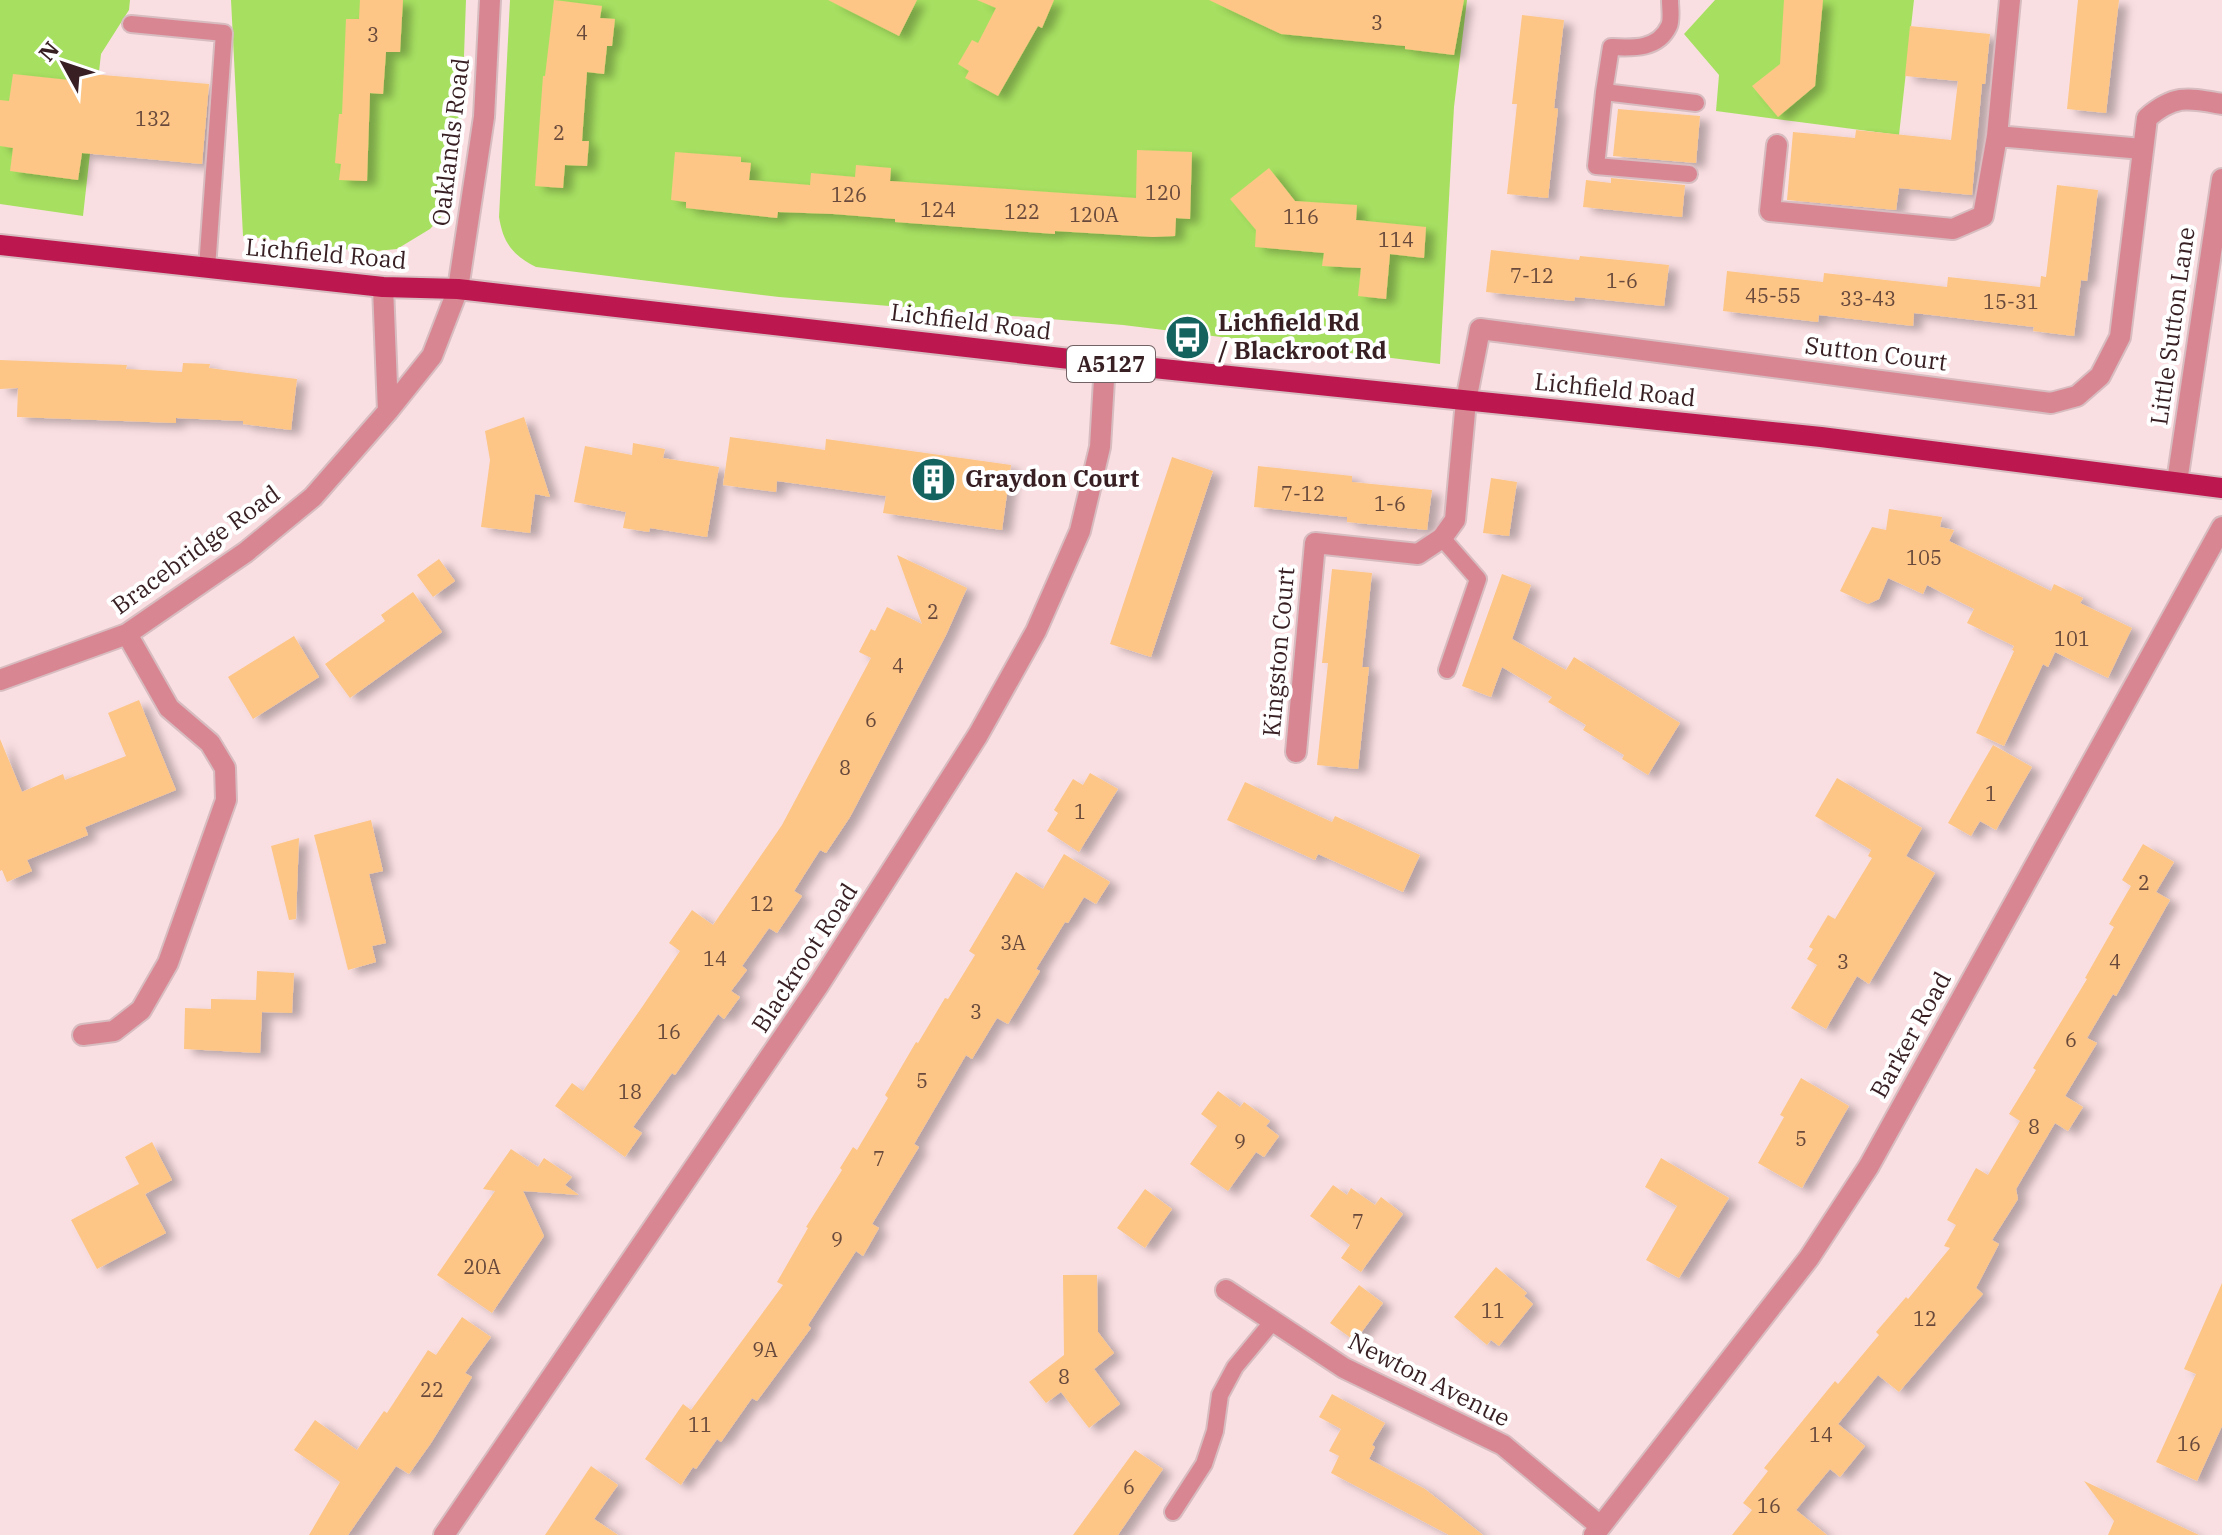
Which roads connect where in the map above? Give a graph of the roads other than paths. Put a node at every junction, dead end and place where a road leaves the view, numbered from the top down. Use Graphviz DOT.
graph roads {
  1 [pos="490,0"];
  2 [pos="1670,0"];
  3 [pos="2010,0"];
  4 [pos="131,24"];
  5 [pos="1604,92"];
  6 [pos="1696,103"];
  7 [pos="2222,104"];
  8 [pos="1997,136"];
  9 [pos="1777,145"];
  10 [pos="2142,149"];
  11 [pos="1689,174"];
  12 [pos="2222,179"];
  13 [pos="0,245"];
  14 [pos="207,268"];
  15 [pos="383,287"];
  16 [pos="458,289"];
  17 [pos="1105,363"];
  18 [pos="1466,401"];
  19 [pos="388,411"];
  20 [pos="2177,482"];
  21 [pos="2222,488"];
  22 [pos="2222,527"];
  23 [pos="1442,538"];
  24 [pos="127,634"];
  25 [pos="1447,670"];
  26 [pos="0,680"];
  27 [pos="1296,752"];
  28 [pos="83,1035"];
  29 [pos="1226,1290"];
  30 [pos="1273,1321"];
  31 [pos="1173,1512"];
  32 [pos="1597,1531"];
  33 [pos="444,1535"];
  1 -- 16 [label="street, Oaklands Road"];
  2 -- 5 [label="lane"];
  3 -- 8 [label="street"];
  4 -- 14 [label="lane"];
  5 -- 6 [label="lane"];
  5 -- 11 [label="lane"];
  7 -- 10 [label="street, Sutton Court"];
  8 -- 9 [label="street"];
  8 -- 10 [label="street"];
  10 -- 18 [label="street, Sutton Court"];
  12 -- 20 [label="street, Little Sutton Lane"];
  13 -- 14 [label="main road, Lichfield Road / A5127"];
  14 -- 15 [label="main road, Lichfield Road / A5127"];
  15 -- 16 [label="main road, Lichfield Road / A5127"];
  15 -- 19 [label="street"];
  16 -- 17 [label="main road, Lichfield Road / A5127"];
  16 -- 19 [label="street, Bracebridge Road"];
  17 -- 18 [label="main road, Lichfield Road / A5127"];
  17 -- 33 [label="street, Blackroot Road"];
  18 -- 20 [label="main road, Lichfield Road / A5127"];
  18 -- 23 [label="street"];
  19 -- 24 [label="street, Bracebridge Road"];
  20 -- 21 [label="main road, Lichfield Road / A5127"];
  22 -- 32 [label="street, Barker Road"];
  23 -- 25 [label="lane"];
  23 -- 27 [label="street, Kingston Court"];
  24 -- 26 [label="street, Bracebridge Road"];
  24 -- 28 [label="street"];
  29 -- 30 [label="street, Newton Avenue"];
  30 -- 31 [label="lane"];
  30 -- 32 [label="street, Newton Avenue"];
}
